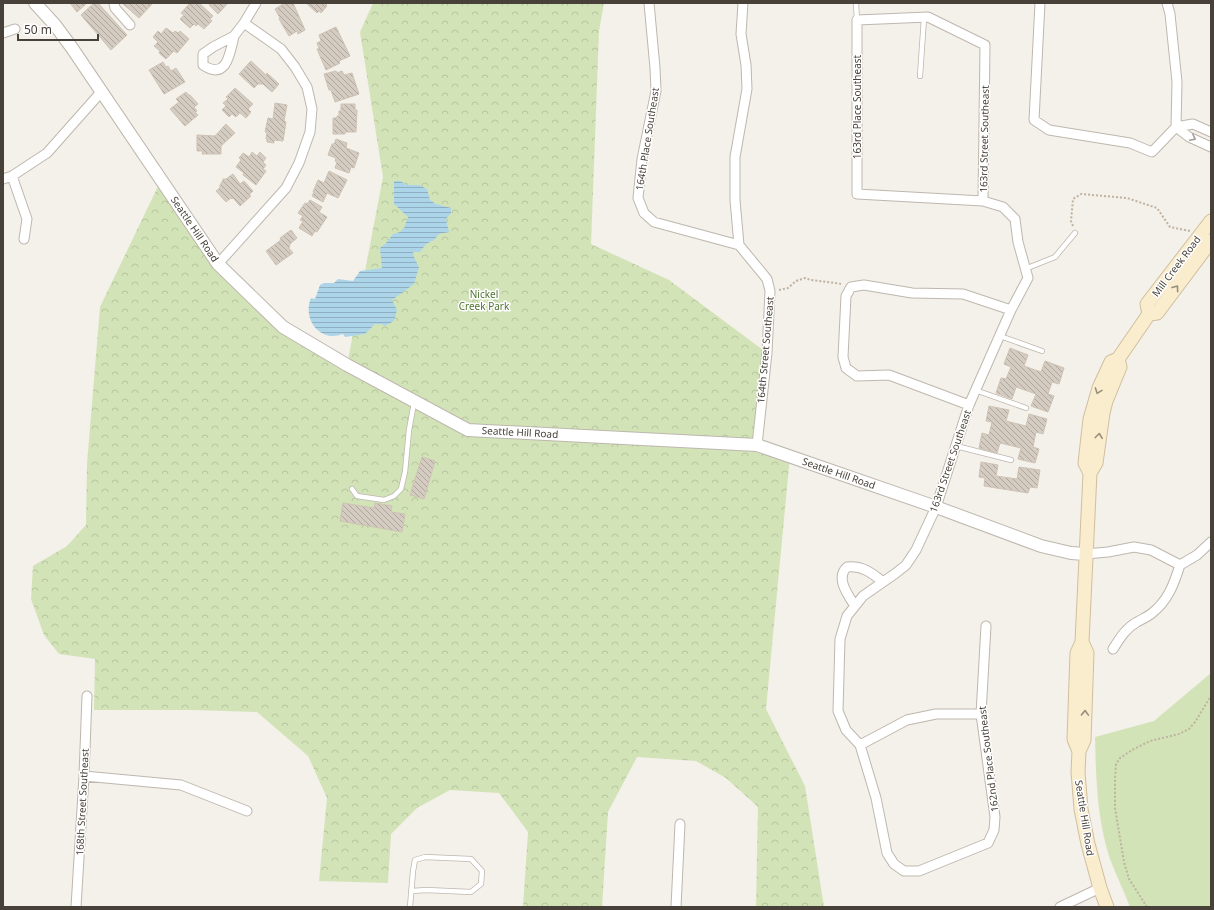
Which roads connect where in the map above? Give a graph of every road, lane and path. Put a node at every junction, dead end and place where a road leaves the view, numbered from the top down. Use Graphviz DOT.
graph roads {
  1 [pos="35,3"];
  2 [pos="114,3"];
  3 [pos="256,3"];
  4 [pos="649,3"];
  5 [pos="743,3"];
  6 [pos="856,3"];
  7 [pos="1040,3"];
  8 [pos="1167,3"];
  9 [pos="924,18"];
  10 [pos="857,20"];
  11 [pos="244,23"];
  12 [pos="130,25"];
  13 [pos="15,29"];
  14 [pos="3,33"];
  15 [pos="234,36"];
  16 [pos="920,76"];
  17 [pos="102,91"];
  18 [pos="1176,127"];
  19 [pos="1211,132"];
  20 [pos="1211,146"];
  21 [pos="7,178"];
  22 [pos="983,201"];
  23 [pos="1211,220"];
  24 [pos="1075,233"];
  25 [pos="1206,237"];
  26 [pos="24,240"];
  27 [pos="739,245"];
  28 [pos="218,264"];
  29 [pos="1025,269"];
  30 [pos="850,287"];
  31 [pos="770,291"];
  32 [pos="1011,310"];
  33 [pos="1000,336"];
  34 [pos="1042,351"];
  35 [pos="975,390"];
  36 [pos="414,401"];
  37 [pos="969,405"];
  38 [pos="1026,408"];
  39 [pos="757,445"];
  40 [pos="956,446"];
  41 [pos="1011,460"];
  42 [pos="352,489"];
  43 [pos="936,507"];
  44 [pos="1211,542"];
  45 [pos="1086,554"];
  46 [pos="1180,565"];
  47 [pos="883,582"];
  48 [pos="854,606"];
  49 [pos="986,626"];
  50 [pos="1113,649"];
  51 [pos="87,696"];
  52 [pos="1211,696"];
  53 [pos="981,714"];
  54 [pos="860,745"];
  55 [pos="84,776"];
  56 [pos="247,811"];
  57 [pos="680,824"];
  58 [pos="894,864"];
  59 [pos="1100,888"];
  60 [pos="412,891"];
  61 [pos="76,907"];
  62 [pos="410,907"];
  63 [pos="676,907"];
  64 [pos="1060,907"];
  65 [pos="1107,907"];
  66 [pos="1147,907"];
  1 -- 17 [label="street, Seattle Hill Road"];
  2 -- 12 [label="street"];
  3 -- 11 [label="street"];
  4 -- 27 [label="street, 164th Place Southeast"];
  5 -- 27 [label="street"];
  6 -- 10 [label="lane"];
  7 -- 18 [label="street"];
  8 -- 18 [label="street"];
  9 -- 10 [label="street"];
  9 -- 16 [label="lane"];
  9 -- 22 [label="street, 163rd Street Southeast"];
  10 -- 22 [label="street, 163rd Place Southeast"];
  11 -- 15 [label="street"];
  11 -- 28 [label="street"];
  13 -- 14 [label="street"];
  17 -- 21 [label="street"];
  17 -- 28 [label="street, Seattle Hill Road"];
  18 -- 19 [label="street"];
  18 -- 20 [label="street, one-way"];
  21 -- 26 [label="street"];
  22 -- 29 [label="street, 163rd Street Southeast"];
  23 -- 25 [label="main road, Mill Creek Road"];
  24 -- 25 [label="path"];
  24 -- 29 [label="lane"];
  25 -- 45 [label="main road, Mill Creek Road"];
  27 -- 31 [label="street, 164th Street Southeast"];
  28 -- 36 [label="street, Seattle Hill Road"];
  29 -- 32 [label="street, 163rd Street Southeast"];
  30 -- 31 [label="path"];
  30 -- 32 [label="street"];
  30 -- 37 [label="street"];
  31 -- 39 [label="street, 164th Street Southeast"];
  32 -- 33 [label="street, 163rd Street Southeast"];
  33 -- 34 [label="lane"];
  33 -- 35 [label="street, 163rd Street Southeast"];
  35 -- 37 [label="street, 163rd Street Southeast"];
  35 -- 38 [label="lane"];
  36 -- 39 [label="street, Seattle Hill Road"];
  36 -- 42 [label="lane"];
  37 -- 40 [label="street, 163rd Street Southeast"];
  39 -- 43 [label="street, Seattle Hill Road"];
  40 -- 41 [label="lane"];
  40 -- 43 [label="street, 163rd Street Southeast"];
  43 -- 45 [label="street, Seattle Hill Road"];
  43 -- 47 [label="street, 163rd Street Southeast"];
  44 -- 46 [label="street"];
  45 -- 46 [label="street"];
  45 -- 59 [label="main road, Seattle Hill Road"];
  46 -- 50 [label="street"];
  47 -- 48 [label="street, 163rd Street Southeast"];
  47 -- 48 [label="street"];
  48 -- 54 [label="street, 163rd Street Southeast"];
  49 -- 53 [label="street, 162nd Place Southeast"];
  51 -- 55 [label="street, 168th Street Southeast"];
  52 -- 66 [label="path"];
  53 -- 54 [label="street"];
  53 -- 58 [label="street, 162nd Place Southeast"];
  54 -- 58 [label="street, 163rd Street Southeast"];
  55 -- 56 [label="street"];
  55 -- 61 [label="street, 168th Street Southeast"];
  57 -- 63 [label="street"];
  59 -- 64 [label="street"];
  59 -- 65 [label="main road, Seattle Hill Road"];
  60 -- 60 [label="lane"];
  60 -- 62 [label="lane"];
}
